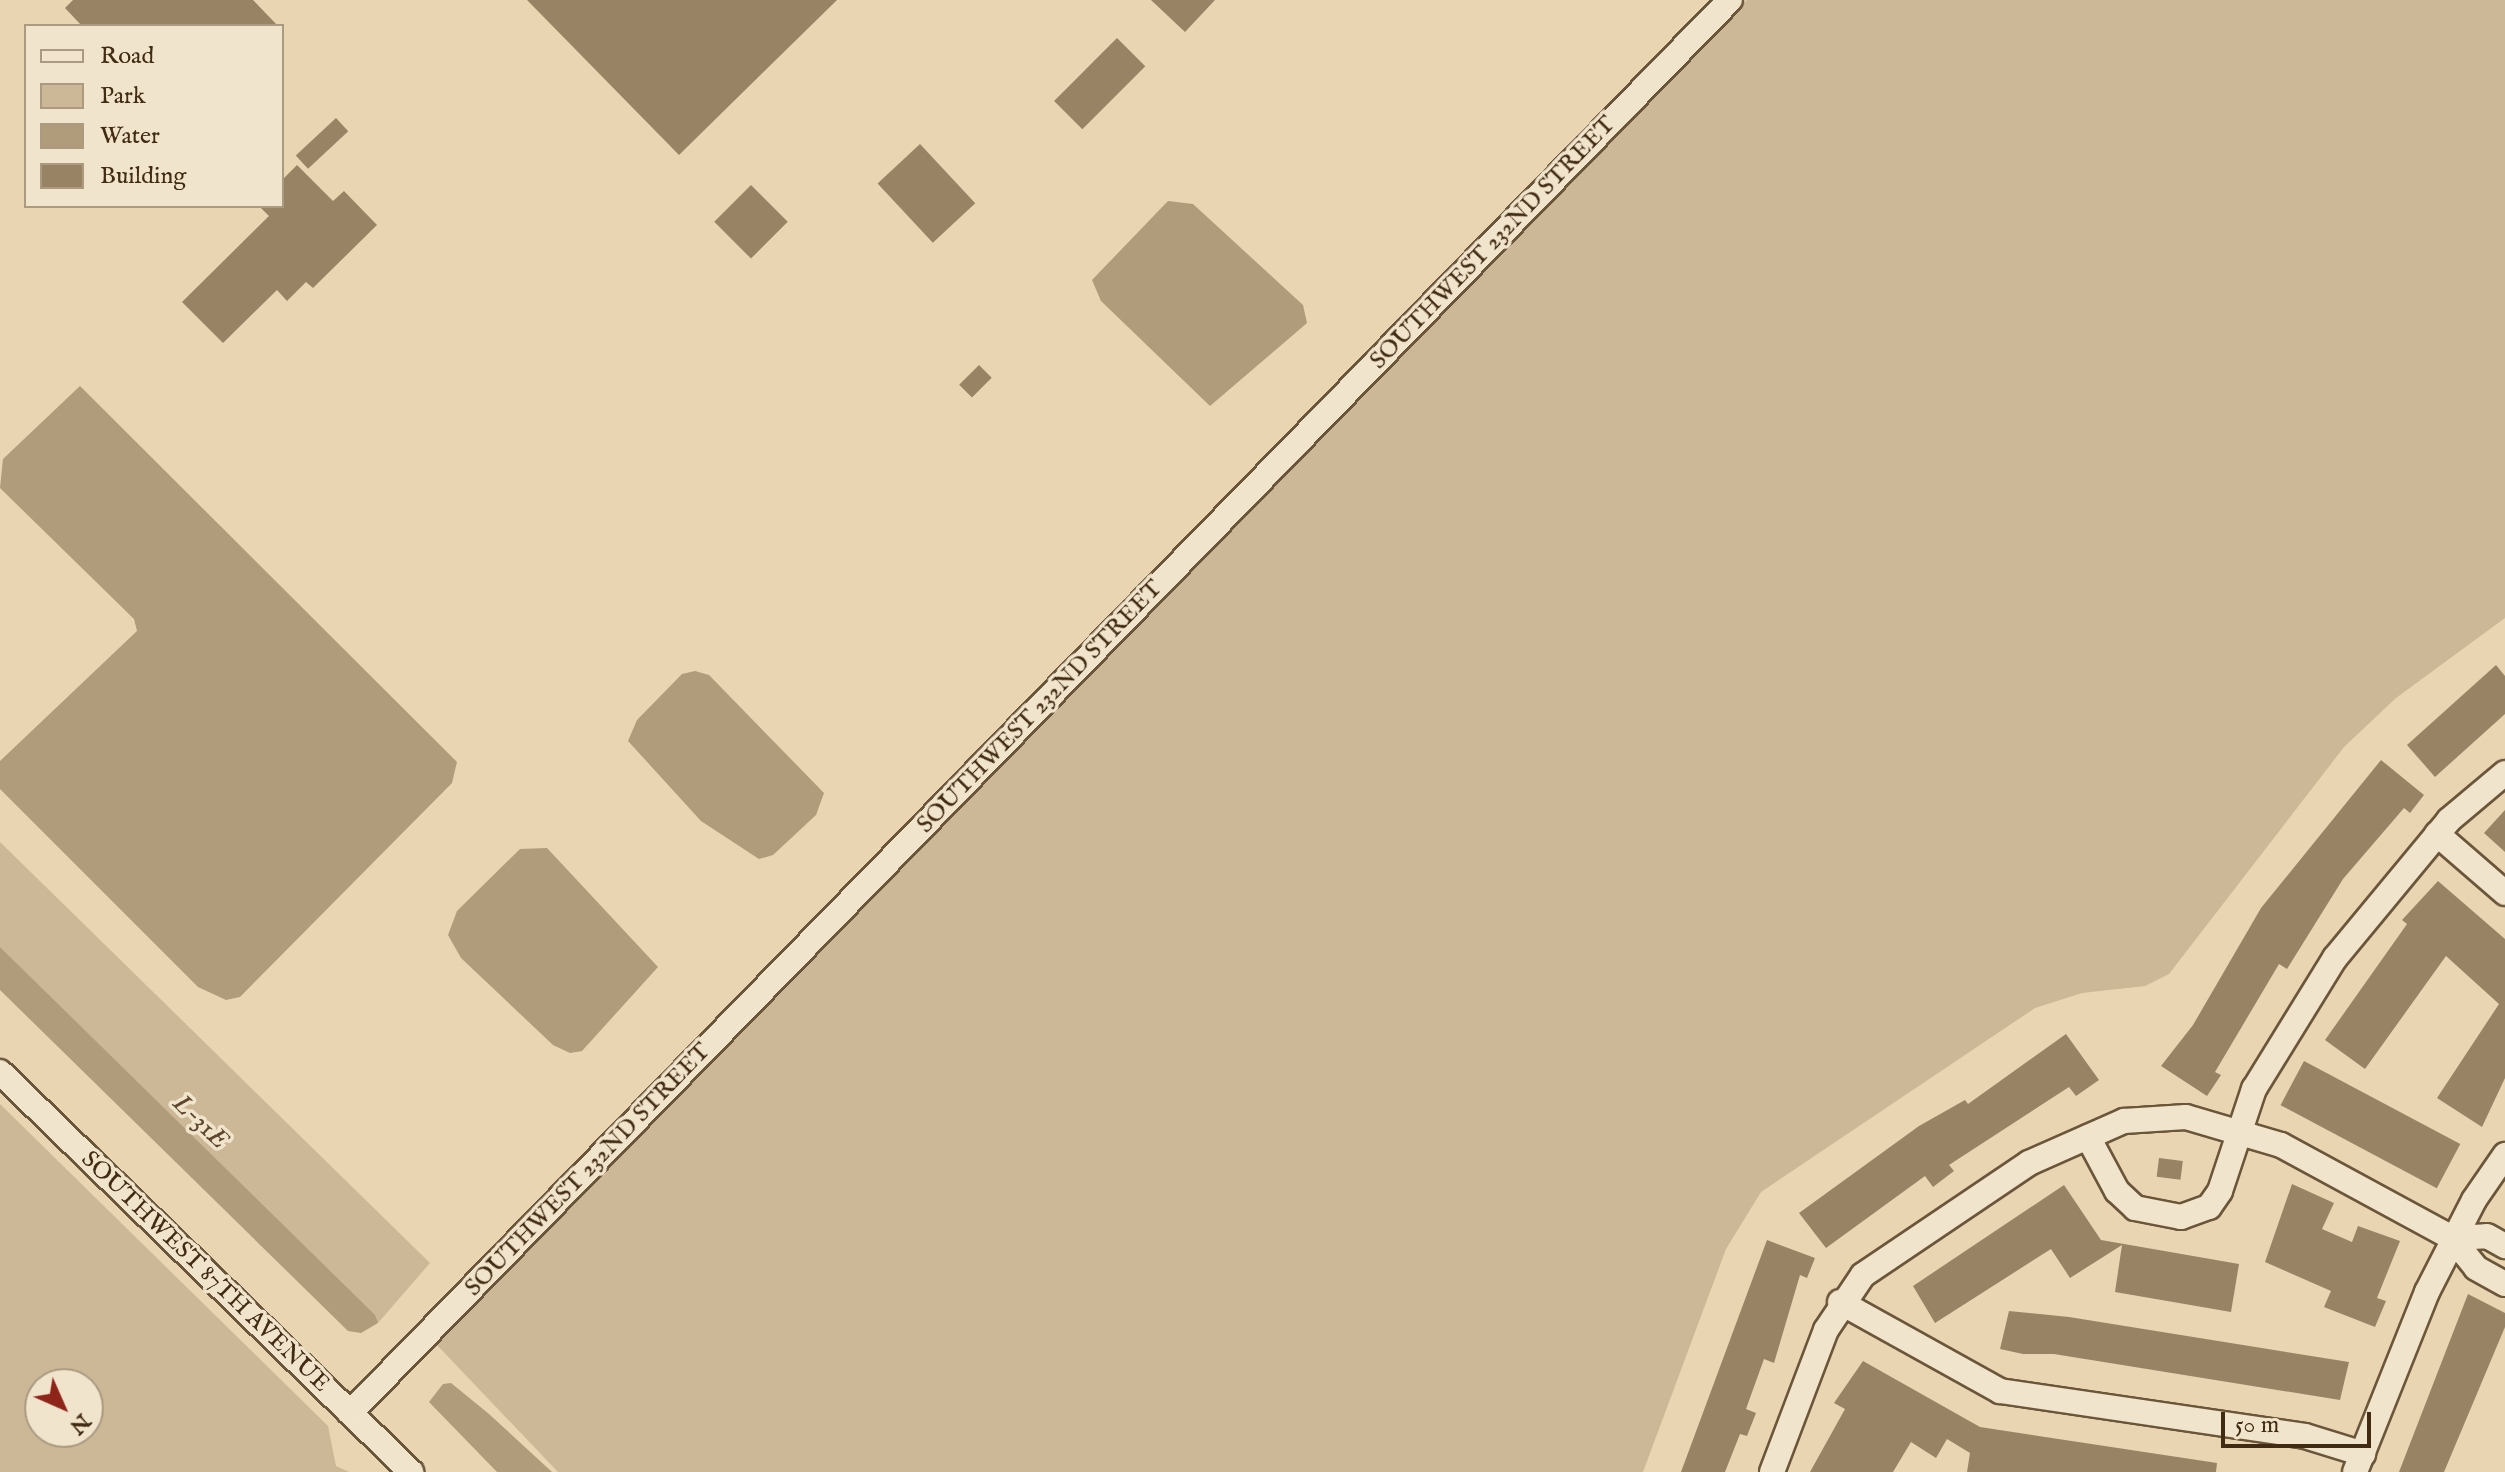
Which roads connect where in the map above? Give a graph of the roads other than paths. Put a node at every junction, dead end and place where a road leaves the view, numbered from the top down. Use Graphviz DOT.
graph roads {
  1 [pos="1730,0"];
  2 [pos="2505,773"];
  3 [pos="2437,834"];
  4 [pos="2505,893"];
  5 [pos="0,1072"];
  6 [pos="2237,1129"];
  7 [pos="2088,1137"];
  8 [pos="2505,1155"];
  9 [pos="2452,1238"];
  10 [pos="2505,1246"];
  11 [pos="2505,1284"];
  12 [pos="1840,1302"];
  13 [pos="350,1413"];
  14 [pos="2359,1463"];
  15 [pos="411,1472"];
  16 [pos="1772,1472"];
  1 -- 13 [label="street, SOUTHWEST 232ND STREET"];
  2 -- 3 [label="street"];
  3 -- 4 [label="street"];
  3 -- 6 [label="street"];
  5 -- 13 [label="street, SOUTHWEST 87TH AVENUE"];
  6 -- 7 [label="street"];
  6 -- 7 [label="street"];
  6 -- 9 [label="street"];
  7 -- 12 [label="street"];
  8 -- 9 [label="street"];
  9 -- 10 [label="street"];
  9 -- 11 [label="street"];
  9 -- 14 [label="street"];
  12 -- 14 [label="street"];
  12 -- 16 [label="street"];
  13 -- 15 [label="street, SOUTHWEST 87TH AVENUE"];
}
